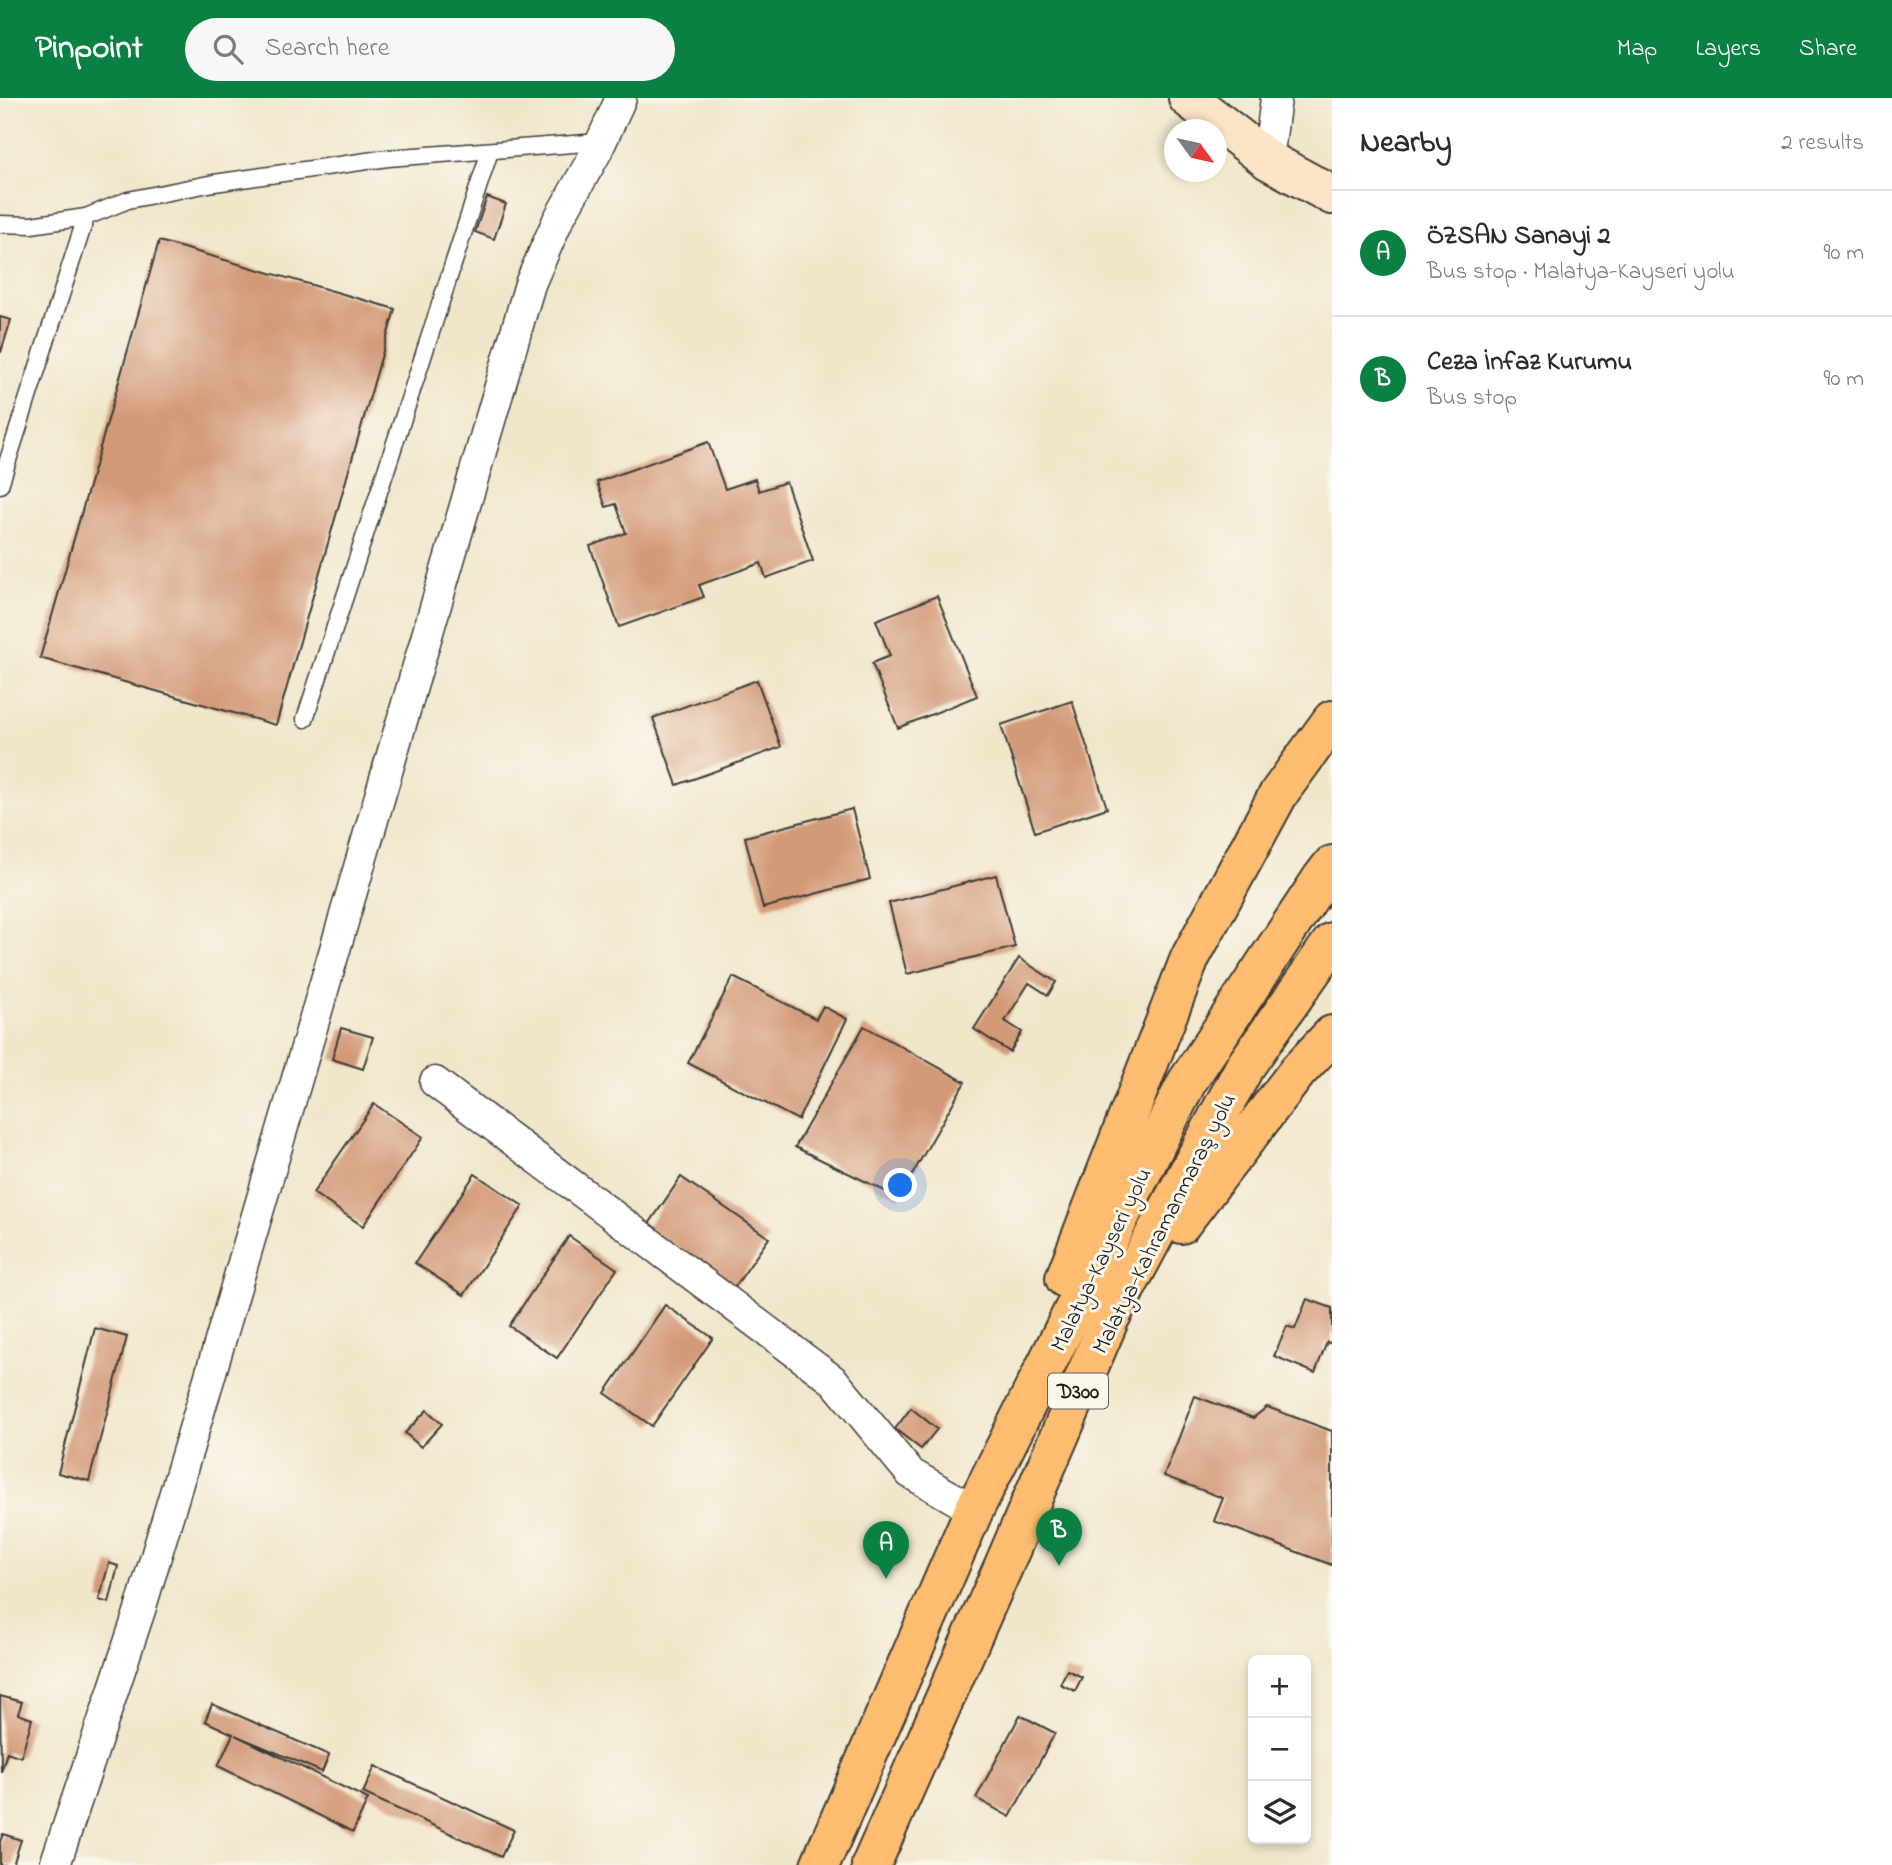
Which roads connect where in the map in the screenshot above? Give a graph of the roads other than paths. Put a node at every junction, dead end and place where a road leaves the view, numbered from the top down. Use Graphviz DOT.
graph roads {
  1 [pos="621,98"];
  2 [pos="1188,98"];
  3 [pos="1276,98"];
  4 [pos="600,142"];
  5 [pos="490,150"];
  6 [pos="1268,160"];
  7 [pos="1332,195"];
  8 [pos="86,217"];
  9 [pos="0,224"];
  10 [pos="0,485"];
  11 [pos="305,719"];
  12 [pos="1332,720"];
  13 [pos="1332,865"];
  14 [pos="1332,942"];
  15 [pos="1332,1035"];
  16 [pos="435,1083"];
  17 [pos="1110,1318"];
  18 [pos="974,1510"];
  19 [pos="55,1865"];
  20 [pos="820,1865"];
  21 [pos="871,1865"];
  1 -- 4 [label="street"];
  2 -- 6 [label="main road"];
  3 -- 6 [label="street"];
  4 -- 5 [label="lane"];
  4 -- 19 [label="street"];
  5 -- 8 [label="lane"];
  5 -- 11 [label="lane"];
  6 -- 7 [label="main road"];
  8 -- 9 [label="lane"];
  8 -- 10 [label="lane"];
  12 -- 18 [label="highway"];
  13 -- 18 [label="highway, Malatya-Kayseri yolu / D300"];
  14 -- 17 [label="highway, Malatya-Kahramanmaraş yolu / D300"];
  15 -- 17 [label="highway"];
  16 -- 18 [label="street"];
  17 -- 21 [label="highway, Malatya-Kahramanmaraş yolu / D300"];
  18 -- 20 [label="highway, Malatya-Kayseri yolu / D300"];
}
